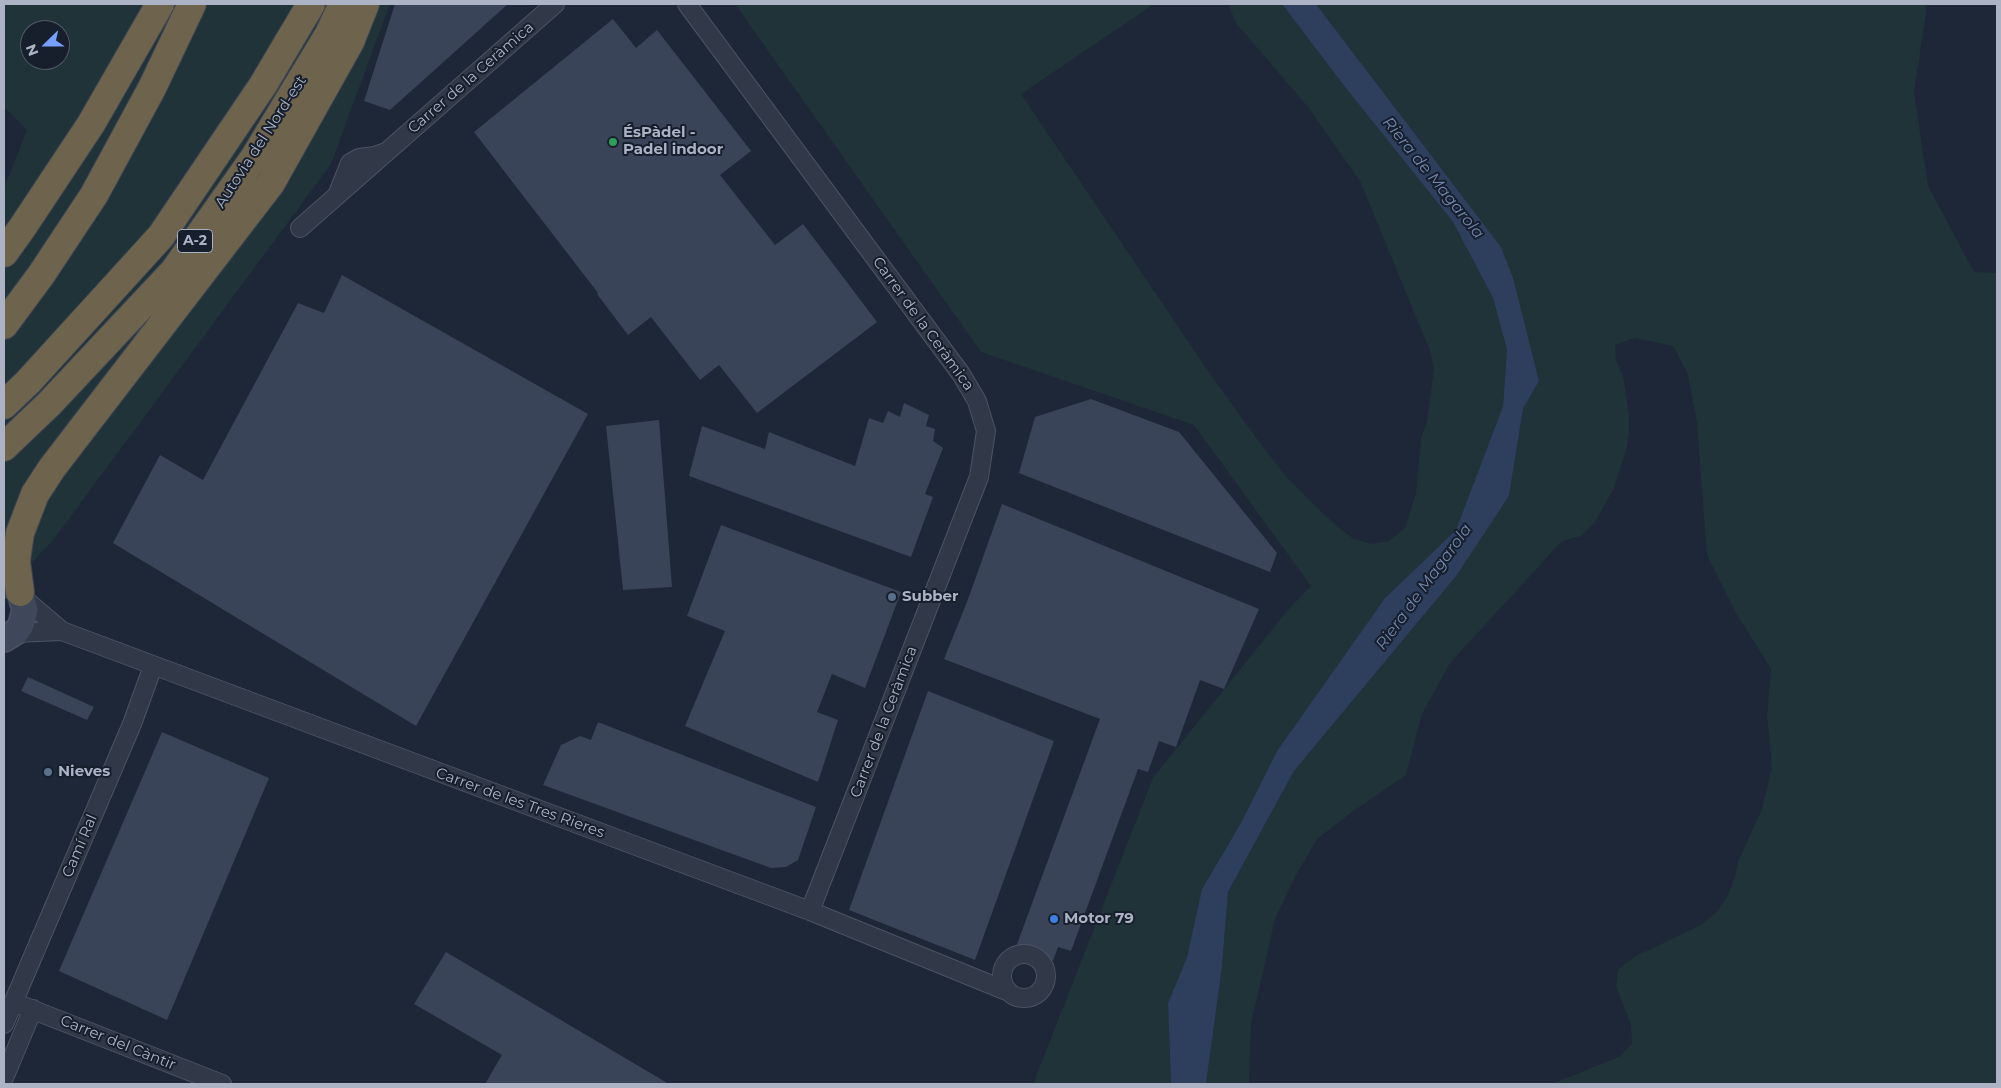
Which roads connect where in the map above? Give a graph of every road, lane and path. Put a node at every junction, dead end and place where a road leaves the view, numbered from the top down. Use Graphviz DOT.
graph roads {
  1 [pos="160,4"];
  2 [pos="192,4"];
  3 [pos="311,4"];
  4 [pos="343,4"];
  5 [pos="365,4"];
  6 [pos="555,4"];
  7 [pos="687,4"];
  8 [pos="300,228"];
  9 [pos="4,253"];
  10 [pos="4,325"];
  11 [pos="4,405"];
  12 [pos="4,447"];
  13 [pos="15,589"];
  14 [pos="62,631"];
  15 [pos="9,636"];
  16 [pos="153,666"];
  17 [pos="810,911"];
  18 [pos="1004,967"];
  19 [pos="977,978"];
  20 [pos="1009,992"];
  21 [pos="13,1002"];
  22 [pos="33,1009"];
  23 [pos="4,1024"];
  24 [pos="4,1078"];
  25 [pos="222,1084"];
  1 -- 9 [label="highway"];
  2 -- 10 [label="highway"];
  3 -- 11 [label="highway, Autovia del Nord-est / A-2"];
  4 -- 12 [label="highway, Autovia del Nord-est / A-2"];
  5 -- 13 [label="highway"];
  6 -- 8 [label="street, Carrer de la Ceràmica"];
  7 -- 17 [label="street, Carrer de la Ceràmica"];
  13 -- 14 [label="street, Carrer de les Tres Rieres"];
  13 -- 15 [label="main road"];
  14 -- 15 [label="street, Carrer de les Tres Rieres"];
  14 -- 16 [label="street, Carrer de les Tres Rieres"];
  16 -- 17 [label="street, Carrer de les Tres Rieres"];
  16 -- 21 [label="street, Camí Ral"];
  17 -- 19 [label="street, Carrer de les Tres Rieres"];
  18 -- 19 [label="street, Carrer de les Tres Rieres"];
  18 -- 20 [label="street"];
  18 -- 20 [label="street, Carrer de les Tres Rieres"];
  19 -- 20 [label="street, Carrer de les Tres Rieres"];
  21 -- 22 [label="street, Carrer del Càntir"];
  21 -- 23 [label="street, Camí Ral"];
  22 -- 24 [label="street"];
  22 -- 25 [label="street, Carrer del Càntir"];
}
